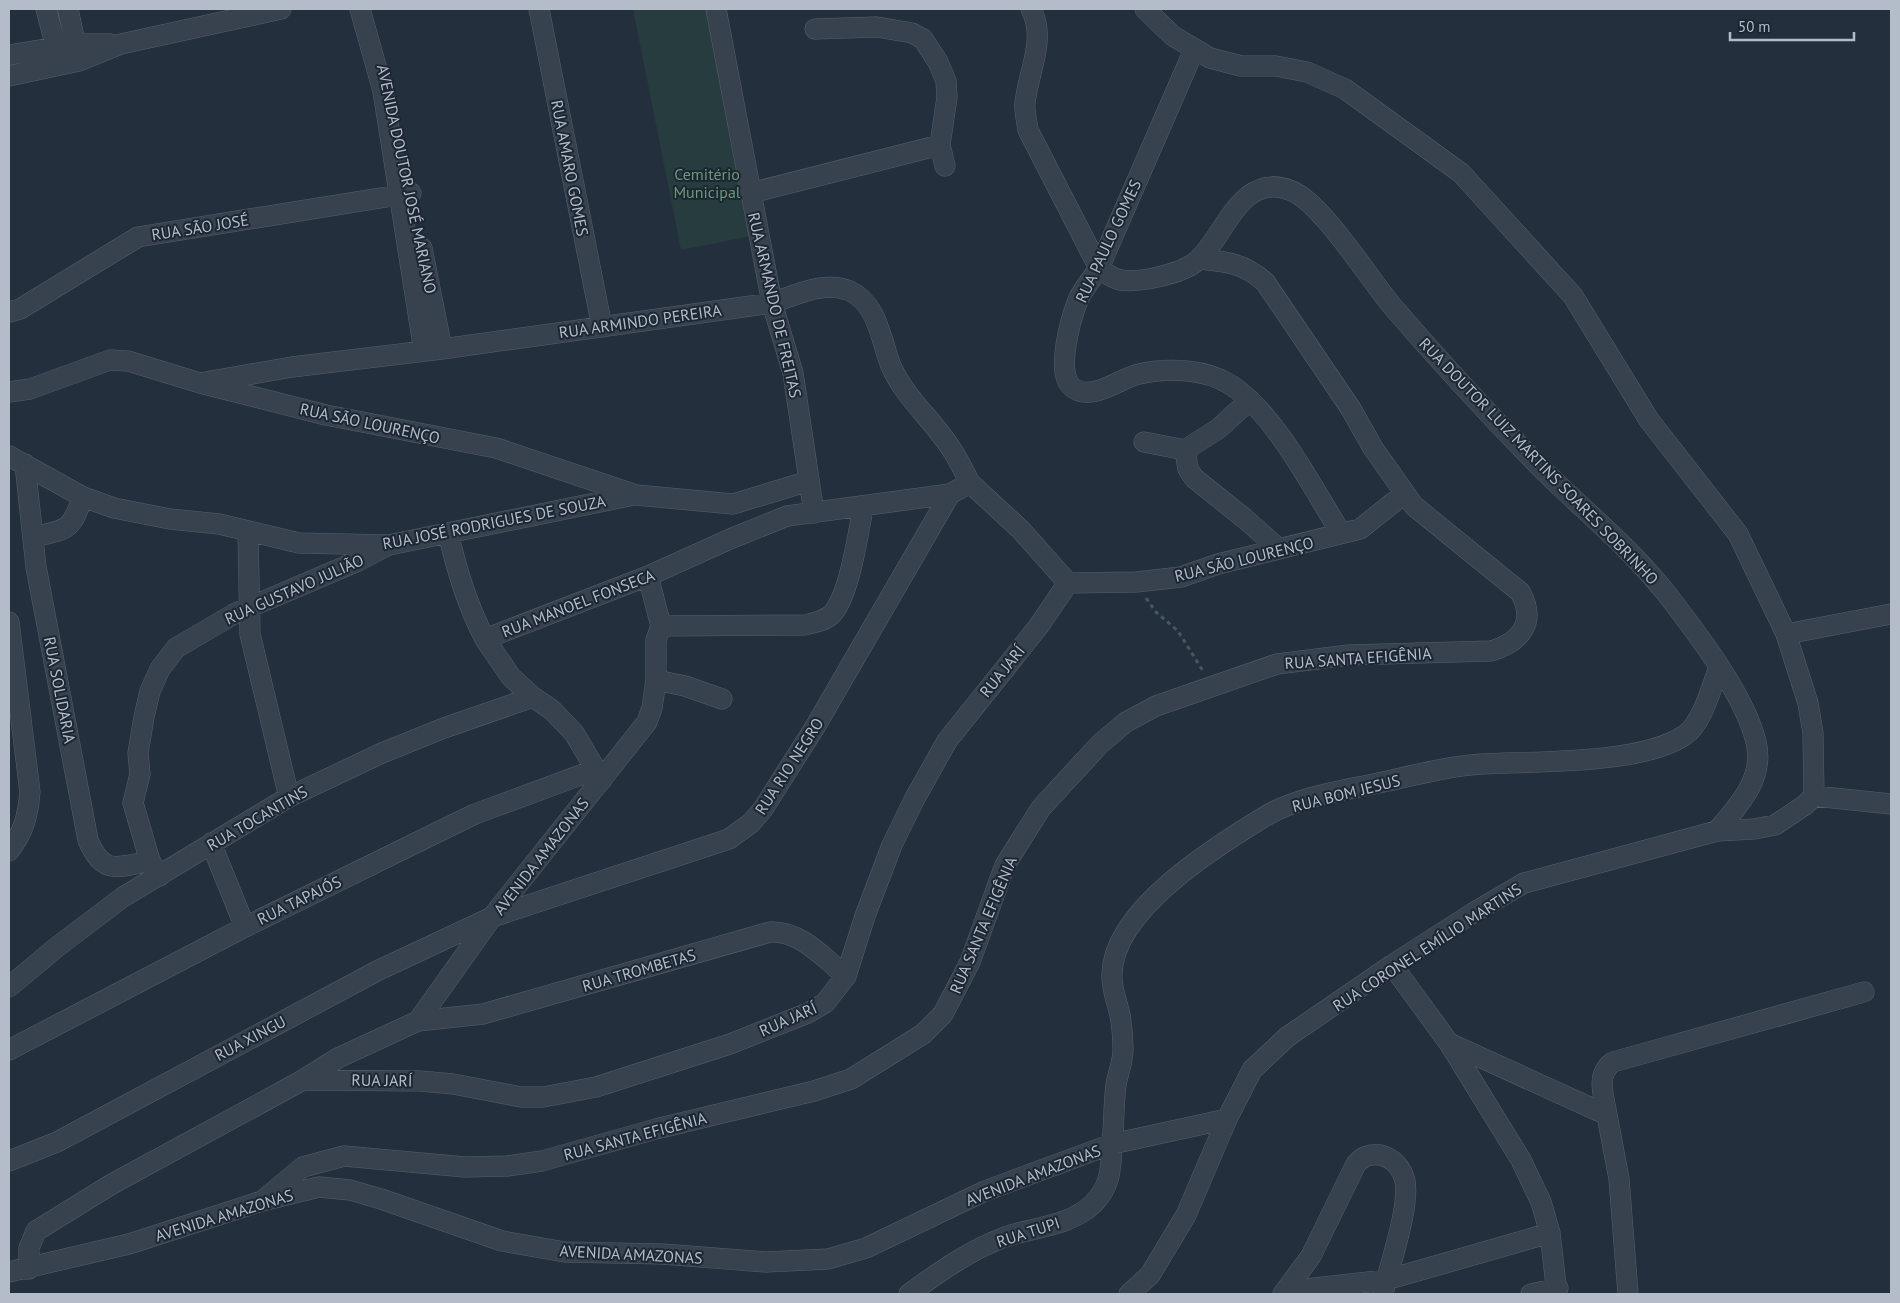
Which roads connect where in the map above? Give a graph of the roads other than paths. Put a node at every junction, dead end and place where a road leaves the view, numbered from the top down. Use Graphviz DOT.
graph roads {
  1 [pos="46,9"];
  2 [pos="68,9"];
  3 [pos="281,9"];
  4 [pos="360,9"];
  5 [pos="372,9"];
  6 [pos="539,9"];
  7 [pos="716,9"];
  8 [pos="1031,9"];
  9 [pos="1145,9"];
  10 [pos="815,29"];
  11 [pos="1194,50"];
  12 [pos="68,54"];
  13 [pos="9,55"];
  14 [pos="9,76"];
  15 [pos="940,145"];
  16 [pos="945,166"];
  17 [pos="751,193"];
  18 [pos="406,194"];
  19 [pos="1200,259"];
  20 [pos="1099,268"];
  21 [pos="772,303"];
  22 [pos="9,312"];
  23 [pos="602,327"];
  24 [pos="433,350"];
  25 [pos="200,383"];
  26 [pos="9,392"];
  27 [pos="1250,400"];
  28 [pos="1144,442"];
  29 [pos="1185,450"];
  30 [pos="17,460"];
  31 [pos="809,481"];
  32 [pos="970,483"];
  33 [pos="950,494"];
  34 [pos="1404,494"];
  35 [pos="636,495"];
  36 [pos="83,498"];
  37 [pos="733,504"];
  38 [pos="862,508"];
  39 [pos="814,513"];
  40 [pos="248,532"];
  41 [pos="448,533"];
  42 [pos="1341,533"];
  43 [pos="33,537"];
  44 [pos="730,539"];
  45 [pos="389,545"];
  46 [pos="1278,548"];
  47 [pos="648,576"];
  48 [pos="1068,583"];
  49 [pos="248,606"];
  50 [pos="1891,614"];
  51 [pos="9,622"];
  52 [pos="662,626"];
  53 [pos="1786,634"];
  54 [pos="485,639"];
  55 [pos="1719,667"];
  56 [pos="656,680"];
  57 [pos="533,697"];
  58 [pos="722,699"];
  59 [pos="599,774"];
  60 [pos="1814,796"];
  61 [pos="289,797"];
  62 [pos="1891,804"];
  63 [pos="1717,831"];
  64 [pos="212,843"];
  65 [pos="9,851"];
  66 [pos="155,868"];
  67 [pos="492,917"];
  68 [pos="245,927"];
  69 [pos="1392,965"];
  70 [pos="846,976"];
  71 [pos="9,987"];
  72 [pos="1864,992"];
  73 [pos="418,1021"];
  74 [pos="1449,1043"];
  75 [pos="9,1050"];
  76 [pos="303,1080"];
  77 [pos="1607,1115"];
  78 [pos="1227,1119"];
  79 [pos="1112,1144"];
  80 [pos="9,1161"];
  81 [pos="262,1201"];
  82 [pos="1550,1233"];
  83 [pos="29,1269"];
  84 [pos="9,1272"];
  85 [pos="1385,1287"];
  86 [pos="1557,1291"];
  87 [pos="1285,1292"];
  88 [pos="909,1294"];
  89 [pos="1129,1294"];
  90 [pos="1531,1294"];
  91 [pos="1628,1294"];
  1 -- 12 [label="street"];
  2 -- 12 [label="street"];
  3 -- 12 [label="street"];
  4 -- 18 [label="street"];
  5 -- 18 [label="street, AVENIDA DOUTOR JOSÉ MARIANO"];
  6 -- 23 [label="street, RUA AMARO GOMES"];
  7 -- 17 [label="street, RUA ARMANDO DE FREITAS"];
  8 -- 20 [label="street"];
  9 -- 11 [label="street"];
  10 -- 15 [label="street"];
  11 -- 20 [label="street, RUA PAULO GOMES"];
  11 -- 53 [label="street"];
  12 -- 13 [label="street"];
  12 -- 14 [label="street"];
  15 -- 16 [label="street"];
  15 -- 17 [label="street"];
  17 -- 21 [label="street, RUA ARMANDO DE FREITAS"];
  18 -- 22 [label="street, RUA SÃO JOSÉ"];
  18 -- 24 [label="street"];
  19 -- 20 [label="street"];
  19 -- 34 [label="street, RUA SANTA EFIGÊNIA"];
  19 -- 55 [label="street, RUA DOUTOR LUIZ MARTINS SOARES SOBRINHO"];
  20 -- 27 [label="street, RUA PAULO GOMES"];
  21 -- 23 [label="street, RUA ARMINDO PEREIRA"];
  21 -- 31 [label="street, RUA ARMANDO DE FREITAS"];
  21 -- 32 [label="street, RUA ARMINDO PEREIRA"];
  23 -- 24 [label="street, RUA ARMINDO PEREIRA"];
  24 -- 25 [label="street, RUA ARMINDO PEREIRA"];
  25 -- 26 [label="street, RUA SÃO LOURENÇO"];
  25 -- 35 [label="street, RUA SÃO LOURENÇO"];
  27 -- 29 [label="street"];
  27 -- 42 [label="street, RUA PAULO GOMES"];
  28 -- 29 [label="street"];
  29 -- 46 [label="street"];
  30 -- 36 [label="street, RUA JOSÉ RODRIGUES DE SOUZA"];
  30 -- 43 [label="street, RUA SOLIDARIA"];
  31 -- 37 [label="street"];
  31 -- 39 [label="street, RUA ARMANDO DE FREITAS"];
  32 -- 33 [label="street"];
  32 -- 48 [label="street"];
  33 -- 38 [label="street"];
  33 -- 67 [label="street, RUA RIO NEGRO"];
  34 -- 42 [label="street, RUA SÃO LOURENÇO"];
  34 -- 81 [label="street, RUA SANTA EFIGÊNIA"];
  35 -- 37 [label="street, RUA SÃO LOURENÇO"];
  35 -- 41 [label="street, RUA JOSÉ RODRIGUES DE SOUZA"];
  36 -- 40 [label="street, RUA JOSÉ RODRIGUES DE SOUZA"];
  36 -- 43 [label="street"];
  37 -- 44 [label="street"];
  38 -- 39 [label="street"];
  38 -- 52 [label="street"];
  39 -- 44 [label="street, RUA MANOEL FONSECA"];
  40 -- 45 [label="street, RUA JOSÉ RODRIGUES DE SOUZA"];
  40 -- 49 [label="street"];
  41 -- 45 [label="street, RUA JOSÉ RODRIGUES DE SOUZA"];
  41 -- 54 [label="street"];
  42 -- 46 [label="street, RUA SÃO LOURENÇO"];
  43 -- 66 [label="street, RUA SOLIDARIA"];
  44 -- 47 [label="street, RUA MANOEL FONSECA"];
  45 -- 49 [label="street, RUA GUSTAVO JULIÃO"];
  46 -- 48 [label="street, RUA SÃO LOURENÇO"];
  47 -- 52 [label="street"];
  47 -- 54 [label="street, RUA MANOEL FONSECA"];
  48 -- 70 [label="street, RUA JARÍ"];
  49 -- 61 [label="street"];
  49 -- 66 [label="street, RUA GUSTAVO JULIÃO"];
  50 -- 53 [label="street"];
  51 -- 65 [label="street"];
  52 -- 56 [label="street, AVENIDA AMAZONAS"];
  53 -- 60 [label="street"];
  54 -- 57 [label="street, RUA MANOEL FONSECA"];
  55 -- 63 [label="street, RUA DOUTOR LUIZ MARTINS SOARES SOBRINHO"];
  55 -- 79 [label="street, RUA BOM JESUS"];
  56 -- 58 [label="street"];
  56 -- 59 [label="street, AVENIDA AMAZONAS"];
  57 -- 59 [label="street, RUA MANOEL FONSECA"];
  57 -- 61 [label="street, RUA TOCANTINS"];
  59 -- 67 [label="street, AVENIDA AMAZONAS"];
  59 -- 68 [label="street, RUA TAPAJÓS"];
  60 -- 62 [label="street"];
  60 -- 63 [label="street, RUA CORONEL EMÍLIO MARTINS"];
  61 -- 64 [label="street, RUA TOCANTINS"];
  63 -- 69 [label="street, RUA CORONEL EMÍLIO MARTINS"];
  64 -- 66 [label="street, RUA TOCANTINS"];
  64 -- 68 [label="street"];
  66 -- 71 [label="street, RUA TOCANTINS"];
  67 -- 73 [label="street, AVENIDA AMAZONAS"];
  67 -- 80 [label="street, RUA XINGU"];
  68 -- 75 [label="street, RUA TAPAJÓS"];
  69 -- 74 [label="street"];
  69 -- 78 [label="street, RUA CORONEL EMÍLIO MARTINS"];
  70 -- 73 [label="street, RUA TROMBETAS"];
  70 -- 76 [label="street, RUA JARÍ"];
  72 -- 77 [label="street"];
  73 -- 76 [label="street, AVENIDA AMAZONAS"];
  74 -- 77 [label="street"];
  74 -- 82 [label="street"];
  76 -- 83 [label="street, AVENIDA AMAZONAS"];
  77 -- 91 [label="street"];
  78 -- 79 [label="street, AVENIDA AMAZONAS"];
  78 -- 89 [label="street, RUA CORONEL EMÍLIO MARTINS"];
  79 -- 81 [label="street, AVENIDA AMAZONAS"];
  79 -- 88 [label="street, RUA TUPI"];
  81 -- 83 [label="street, AVENIDA AMAZONAS"];
  82 -- 85 [label="street"];
  82 -- 86 [label="street"];
  83 -- 84 [label="street, AVENIDA AMAZONAS"];
  85 -- 87 [label="street"];
  85 -- 87 [label="street"];
  86 -- 90 [label="street"];
}
